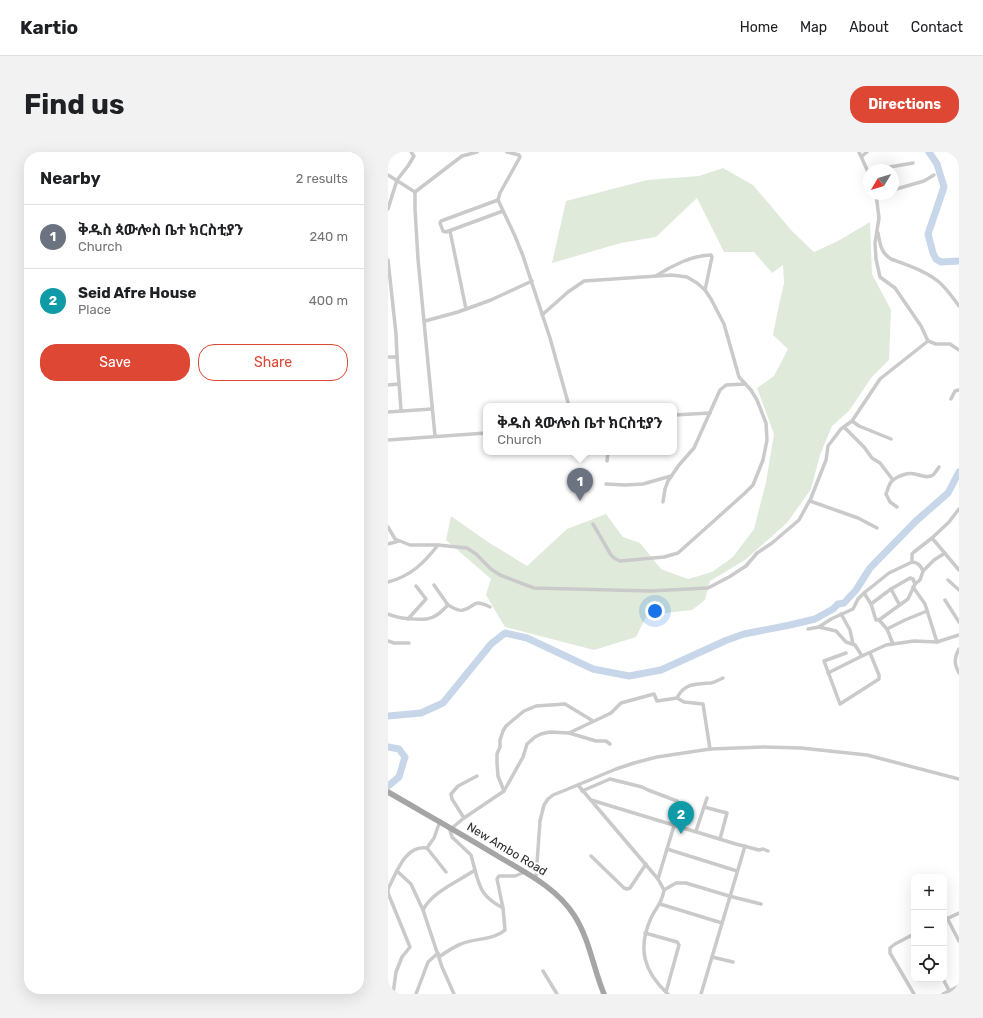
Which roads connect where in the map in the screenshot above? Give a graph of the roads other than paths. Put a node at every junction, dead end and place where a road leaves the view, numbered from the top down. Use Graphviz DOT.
graph roads {
  1 [pos="411,152"];
  2 [pos="477,152"];
  3 [pos="507,152"];
  4 [pos="867,152"];
  5 [pos="860,154"];
  6 [pos="913,163"];
  7 [pos="864,164"];
  8 [pos="899,165"];
  9 [pos="388,175"];
  10 [pos="934,175"];
  11 [pos="397,180"];
  12 [pos="899,188"];
  13 [pos="415,192"];
  14 [pos="498,200"];
  15 [pos="877,200"];
  16 [pos="388,209"];
  17 [pos="503,212"];
  18 [pos="877,230"];
  19 [pos="450,231"];
  20 [pos="388,254"];
  21 [pos="388,259"];
  22 [pos="656,276"];
  23 [pos="532,281"];
  24 [pos="705,290"];
  25 [pos="959,306"];
  26 [pos="466,309"];
  27 [pos="542,315"];
  28 [pos="425,321"];
  29 [pos="928,341"];
  30 [pos="959,350"];
  31 [pos="388,357"];
  32 [pos="396,357"];
  33 [pos="398,384"];
  34 [pos="746,384"];
  35 [pos="388,385"];
  36 [pos="959,390"];
  37 [pos="951,399"];
  38 [pos="568,403"];
  39 [pos="432,409"];
  40 [pos="401,410"];
  41 [pos="388,412"];
  42 [pos="710,413"];
  43 [pos="677,414"];
  44 [pos="852,421"];
  45 [pos="844,427"];
  46 [pos="483,433"];
  47 [pos="434,436"];
  48 [pos="891,439"];
  49 [pos="388,440"];
  50 [pos="608,455"];
  51 [pos="607,461"];
  52 [pos="939,467"];
  53 [pos="672,476"];
  54 [pos="893,480"];
  55 [pos="606,484"];
  56 [pos="810,501"];
  57 [pos="663,502"];
  58 [pos="897,507"];
  59 [pos="959,509"];
  60 [pos="593,524"];
  61 [pos="388,527"];
  62 [pos="877,528"];
  63 [pos="932,538"];
  64 [pos="399,541"];
  65 [pos="388,544"];
  66 [pos="438,545"];
  67 [pos="945,553"];
  68 [pos="912,562"];
  69 [pos="959,570"];
  70 [pos="923,571"];
  71 [pos="948,580"];
  72 [pos="388,582"];
  73 [pos="434,585"];
  74 [pos="914,585"];
  75 [pos="416,586"];
  76 [pos="891,589"];
  77 [pos="959,590"];
  78 [pos="864,593"];
  79 [pos="945,600"];
  80 [pos="871,604"];
  81 [pos="899,604"];
  82 [pos="448,605"];
  83 [pos="490,607"];
  84 [pos="927,611"];
  85 [pos="388,614"];
  86 [pos="840,614"];
  87 [pos="408,619"];
  88 [pos="879,620"];
  89 [pos="959,622"];
  90 [pos="819,627"];
  91 [pos="808,629"];
  92 [pos="887,629"];
  93 [pos="959,635"];
  94 [pos="388,641"];
  95 [pos="938,642"];
  96 [pos="409,643"];
  97 [pos="853,644"];
  98 [pos="893,644"];
  99 [pos="959,649"];
  100 [pos="846,653"];
  101 [pos="870,653"];
  102 [pos="862,656"];
  103 [pos="958,668"];
  104 [pos="828,673"];
  105 [pos="959,673"];
  106 [pos="723,678"];
  107 [pos="677,698"];
  108 [pos="593,721"];
  109 [pos="569,733"];
  110 [pos="610,744"];
  111 [pos="710,749"];
  112 [pos="477,776"];
  113 [pos="959,778"];
  114 [pos="578,785"];
  115 [pos="504,791"];
  116 [pos="582,791"];
  117 [pos="388,792"];
  118 [pos="707,798"];
  119 [pos="591,800"];
  120 [pos="704,807"];
  121 [pos="464,818"];
  122 [pos="440,821"];
  123 [pos="673,825"];
  124 [pos="450,827"];
  125 [pos="696,831"];
  126 [pos="720,838"];
  127 [pos="745,846"];
  128 [pos="427,848"];
  129 [pos="667,849"];
  130 [pos="768,851"];
  131 [pos="591,856"];
  132 [pos="646,864"];
  133 [pos="475,870"];
  134 [pos="397,871"];
  135 [pos="737,871"];
  136 [pos="446,872"];
  137 [pos="526,872"];
  138 [pos="536,878"];
  139 [pos="658,879"];
  140 [pos="664,890"];
  141 [pos="388,893"];
  142 [pos="729,896"];
  143 [pos="660,904"];
  144 [pos="761,904"];
  145 [pos="503,908"];
  146 [pos="423,910"];
  147 [pos="959,912"];
  148 [pos="947,918"];
  149 [pos="722,922"];
  150 [pos="947,922"];
  151 [pos="645,933"];
  152 [pos="911,936"];
  153 [pos="959,941"];
  154 [pos="439,955"];
  155 [pos="712,956"];
  156 [pos="733,962"];
  157 [pos="543,971"];
  158 [pos="945,982"];
  159 [pos="959,986"];
  160 [pos="950,992"];
  161 [pos="667,993"];
  162 [pos="393,994"];
  163 [pos="416,994"];
  164 [pos="454,994"];
  165 [pos="557,994"];
  166 [pos="604,994"];
  167 [pos="701,994"];
  168 [pos="914,994"];
  169 [pos="944,994"];
  1 -- 11 [label="street"];
  2 -- 13 [label="street"];
  3 -- 14 [label="street"];
  4 -- 5 [label="street"];
  5 -- 7 [label="street"];
  6 -- 8 [label="street"];
  9 -- 11 [label="street"];
  10 -- 12 [label="street"];
  11 -- 13 [label="street"];
  11 -- 16 [label="street"];
  13 -- 28 [label="street"];
  14 -- 17 [label="street"];
  14 -- 19 [label="street"];
  15 -- 18 [label="street"];
  17 -- 19 [label="street"];
  17 -- 23 [label="street"];
  18 -- 25 [label="street"];
  18 -- 29 [label="street"];
  19 -- 26 [label="street"];
  20 -- 21 [label="street"];
  21 -- 32 [label="street"];
  22 -- 24 [label="street"];
  22 -- 24 [label="street"];
  22 -- 27 [label="street"];
  23 -- 26 [label="street"];
  23 -- 27 [label="street"];
  24 -- 34 [label="street"];
  26 -- 28 [label="street"];
  27 -- 38 [label="street"];
  28 -- 39 [label="street"];
  29 -- 30 [label="street"];
  29 -- 44 [label="street"];
  31 -- 32 [label="street"];
  32 -- 33 [label="street"];
  33 -- 35 [label="street"];
  33 -- 40 [label="street"];
  34 -- 42 [label="street"];
  34 -- 60 [label="street"];
  36 -- 37 [label="street"];
  39 -- 40 [label="street"];
  39 -- 47 [label="street"];
  40 -- 41 [label="street"];
  42 -- 43 [label="street"];
  42 -- 53 [label="street"];
  44 -- 45 [label="street"];
  44 -- 48 [label="street"];
  45 -- 54 [label="street"];
  45 -- 56 [label="street"];
  46 -- 47 [label="street"];
  47 -- 49 [label="street"];
  50 -- 51 [label="street"];
  52 -- 54 [label="street"];
  53 -- 55 [label="street"];
  53 -- 57 [label="street"];
  54 -- 58 [label="street"];
  56 -- 62 [label="street"];
  56 -- 66 [label="street"];
  59 -- 63 [label="street"];
  61 -- 64 [label="street"];
  63 -- 67 [label="street"];
  63 -- 68 [label="street"];
  64 -- 65 [label="street"];
  64 -- 66 [label="street"];
  66 -- 72 [label="street"];
  67 -- 69 [label="street"];
  67 -- 70 [label="street"];
  68 -- 70 [label="street"];
  68 -- 78 [label="street"];
  70 -- 74 [label="street"];
  71 -- 77 [label="street"];
  73 -- 82 [label="street"];
  74 -- 76 [label="street"];
  74 -- 81 [label="street"];
  74 -- 84 [label="street"];
  75 -- 87 [label="street"];
  76 -- 80 [label="street"];
  76 -- 81 [label="street"];
  78 -- 80 [label="street"];
  78 -- 86 [label="street"];
  79 -- 89 [label="street"];
  80 -- 88 [label="street"];
  81 -- 88 [label="street"];
  82 -- 83 [label="street"];
  82 -- 87 [label="street"];
  84 -- 92 [label="street"];
  84 -- 95 [label="street"];
  85 -- 87 [label="street"];
  86 -- 90 [label="street"];
  86 -- 97 [label="street"];
  88 -- 92 [label="street"];
  90 -- 91 [label="street"];
  90 -- 97 [label="street"];
  92 -- 98 [label="street"];
  93 -- 95 [label="street"];
  94 -- 96 [label="street"];
  95 -- 98 [label="street"];
  97 -- 102 [label="street"];
  98 -- 101 [label="street"];
  99 -- 103 [label="street"];
  100 -- 104 [label="street"];
  101 -- 102 [label="street"];
  101 -- 104 [label="street"];
  102 -- 104 [label="street"];
  103 -- 105 [label="street"];
  106 -- 107 [label="street"];
  107 -- 108 [label="street"];
  107 -- 111 [label="street"];
  108 -- 109 [label="street"];
  108 -- 115 [label="street"];
  109 -- 110 [label="street"];
  109 -- 115 [label="street"];
  111 -- 113 [label="street"];
  111 -- 114 [label="street"];
  112 -- 121 [label="street"];
  114 -- 116 [label="street"];
  114 -- 138 [label="street"];
  115 -- 121 [label="street"];
  116 -- 119 [label="street"];
  116 -- 123 [label="street"];
  117 -- 122 [label="main road, New Ambo Road"];
  118 -- 120 [label="street"];
  119 -- 123 [label="street"];
  119 -- 132 [label="street"];
  120 -- 125 [label="street"];
  120 -- 126 [label="street"];
  121 -- 124 [label="street"];
  122 -- 124 [label="main road, New Ambo Road"];
  122 -- 128 [label="street"];
  123 -- 125 [label="street"];
  123 -- 129 [label="street"];
  124 -- 133 [label="street"];
  124 -- 137 [label="main road, New Ambo Road"];
  125 -- 126 [label="street"];
  126 -- 127 [label="street"];
  127 -- 130 [label="street"];
  127 -- 135 [label="street"];
  128 -- 134 [label="street"];
  128 -- 136 [label="street"];
  129 -- 135 [label="street"];
  129 -- 139 [label="street"];
  131 -- 132 [label="street"];
  132 -- 139 [label="street"];
  133 -- 145 [label="street"];
  133 -- 146 [label="street"];
  134 -- 141 [label="street"];
  134 -- 146 [label="street"];
  135 -- 142 [label="street"];
  137 -- 138 [label="main road, New Ambo Road"];
  137 -- 145 [label="street"];
  138 -- 166 [label="main road, New Ambo Road"];
  139 -- 140 [label="street"];
  140 -- 142 [label="street"];
  140 -- 143 [label="street"];
  141 -- 162 [label="street"];
  142 -- 144 [label="street"];
  142 -- 149 [label="street"];
  143 -- 149 [label="street"];
  143 -- 151 [label="street"];
  145 -- 154 [label="street"];
  146 -- 154 [label="street"];
  147 -- 148 [label="street"];
  149 -- 155 [label="street"];
  150 -- 153 [label="street"];
  151 -- 161 [label="street"];
  151 -- 161 [label="street"];
  152 -- 168 [label="street"];
  154 -- 163 [label="street"];
  154 -- 164 [label="street"];
  155 -- 156 [label="street"];
  155 -- 167 [label="street"];
  157 -- 165 [label="street"];
  158 -- 160 [label="street"];
  159 -- 160 [label="street"];
  160 -- 169 [label="street"];
}
